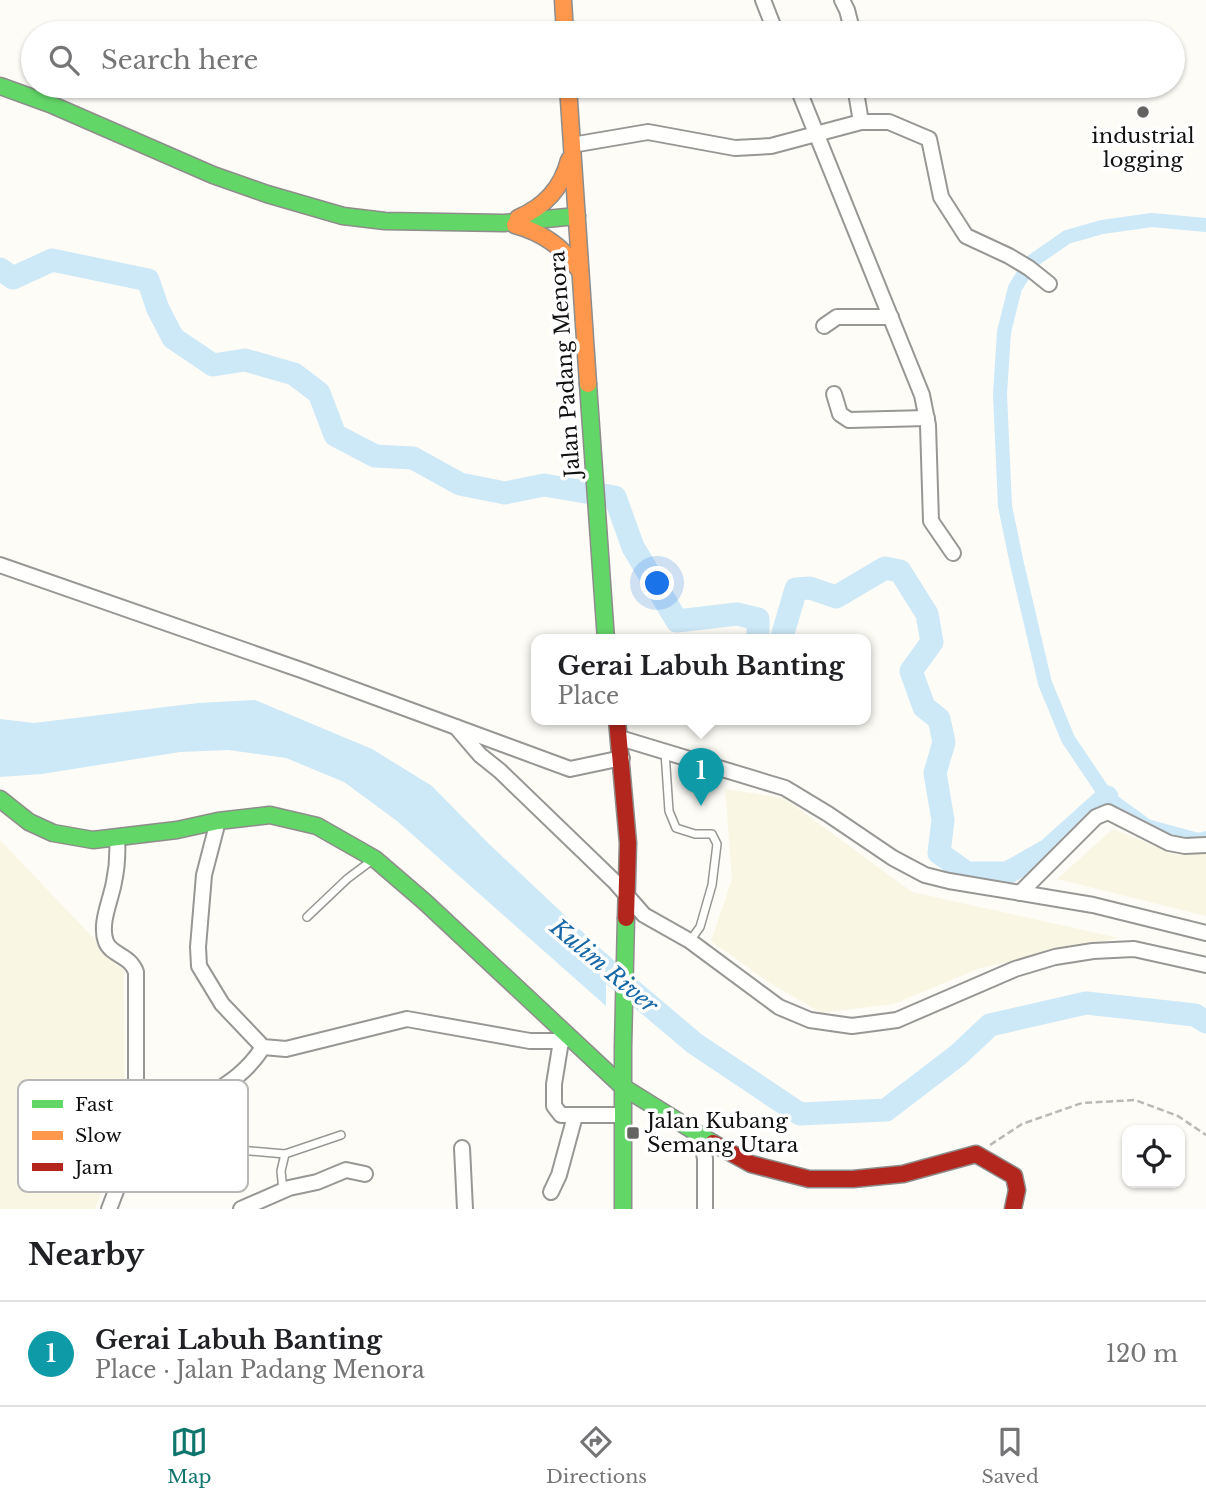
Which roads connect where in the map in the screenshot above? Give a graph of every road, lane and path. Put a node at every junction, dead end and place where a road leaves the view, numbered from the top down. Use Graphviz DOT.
graph roads {
  1 [pos="563,0"];
  2 [pos="763,0"];
  3 [pos="842,0"];
  4 [pos="564,21"];
  5 [pos="771,21"];
  6 [pos="850,21"];
  7 [pos="0,86"];
  8 [pos="21,94"];
  9 [pos="33,98"];
  10 [pos="569,98"];
  11 [pos="802,98"];
  12 [pos="857,98"];
  13 [pos="861,122"];
  14 [pos="815,134"];
  15 [pos="572,145"];
  16 [pos="576,216"];
  17 [pos="504,223"];
  18 [pos="580,271"];
  19 [pos="1049,284"];
  20 [pos="891,317"];
  21 [pos="824,326"];
  22 [pos="834,394"];
  23 [pos="927,418"];
  24 [pos="953,553"];
  25 [pos="0,565"];
  26 [pos="606,634"];
  27 [pos="618,725"];
  28 [pos="456,727"];
  29 [pos="620,738"];
  30 [pos="665,752"];
  31 [pos="622,758"];
  32 [pos="0,799"];
  33 [pos="218,821"];
  34 [pos="117,838"];
  35 [pos="1206,845"];
  36 [pos="375,859"];
  37 [pos="1020,893"];
  38 [pos="626,894"];
  39 [pos="307,917"];
  40 [pos="1206,933"];
  41 [pos="690,942"];
  42 [pos="1206,965"];
  43 [pos="566,1040"];
  44 [pos="262,1047"];
  45 [pos="136,1080"];
  46 [pos="231,1080"];
  47 [pos="623,1087"];
  48 [pos="623,1115"];
  49 [pos="575,1116"];
  50 [pos="1206,1135"];
  51 [pos="341,1136"];
  52 [pos="702,1136"];
  53 [pos="462,1149"];
  54 [pos="248,1151"];
  55 [pos="285,1154"];
  56 [pos="976,1154"];
  57 [pos="365,1174"];
  58 [pos="283,1191"];
  59 [pos="116,1192"];
  60 [pos="551,1192"];
  61 [pos="109,1209"];
  62 [pos="242,1209"];
  63 [pos="465,1209"];
  64 [pos="623,1209"];
  65 [pos="705,1209"];
  66 [pos="1013,1209"];
  1 -- 4 [label="street"];
  2 -- 5 [label="street"];
  3 -- 6 [label="street"];
  7 -- 8 [label="street"];
  9 -- 17 [label="street"];
  10 -- 15 [label="street, Jalan Padang Menora"];
  11 -- 14 [label="street"];
  12 -- 13 [label="street"];
  13 -- 14 [label="street"];
  13 -- 19 [label="street"];
  14 -- 15 [label="street"];
  14 -- 20 [label="street"];
  15 -- 16 [label="street, Jalan Padang Menora"];
  15 -- 17 [label="street"];
  16 -- 17 [label="street"];
  16 -- 18 [label="street, Jalan Padang Menora"];
  17 -- 18 [label="street"];
  18 -- 26 [label="street, Jalan Padang Menora"];
  20 -- 21 [label="street"];
  20 -- 23 [label="street"];
  22 -- 23 [label="street"];
  23 -- 24 [label="street"];
  25 -- 28 [label="street"];
  27 -- 29 [label="street"];
  28 -- 31 [label="street"];
  28 -- 38 [label="street"];
  29 -- 30 [label="street"];
  29 -- 31 [label="street"];
  30 -- 37 [label="street"];
  30 -- 41 [label="lane"];
  31 -- 38 [label="street"];
  32 -- 34 [label="street"];
  33 -- 34 [label="street"];
  33 -- 36 [label="street"];
  33 -- 44 [label="street"];
  34 -- 45 [label="street"];
  35 -- 37 [label="street"];
  36 -- 39 [label="lane"];
  36 -- 43 [label="street"];
  37 -- 40 [label="street"];
  38 -- 41 [label="street"];
  38 -- 47 [label="street"];
  41 -- 42 [label="street"];
  43 -- 44 [label="street"];
  43 -- 47 [label="street"];
  43 -- 49 [label="street"];
  44 -- 46 [label="street"];
  47 -- 48 [label="street"];
  47 -- 52 [label="street"];
  48 -- 49 [label="street"];
  48 -- 64 [label="street"];
  49 -- 60 [label="street"];
  50 -- 56 [label="path"];
  51 -- 55 [label="lane"];
  52 -- 56 [label="street"];
  52 -- 65 [label="street"];
  53 -- 63 [label="street"];
  54 -- 55 [label="lane"];
  55 -- 58 [label="lane"];
  56 -- 66 [label="street"];
  57 -- 58 [label="street"];
  58 -- 62 [label="street"];
  59 -- 61 [label="street"];
}
